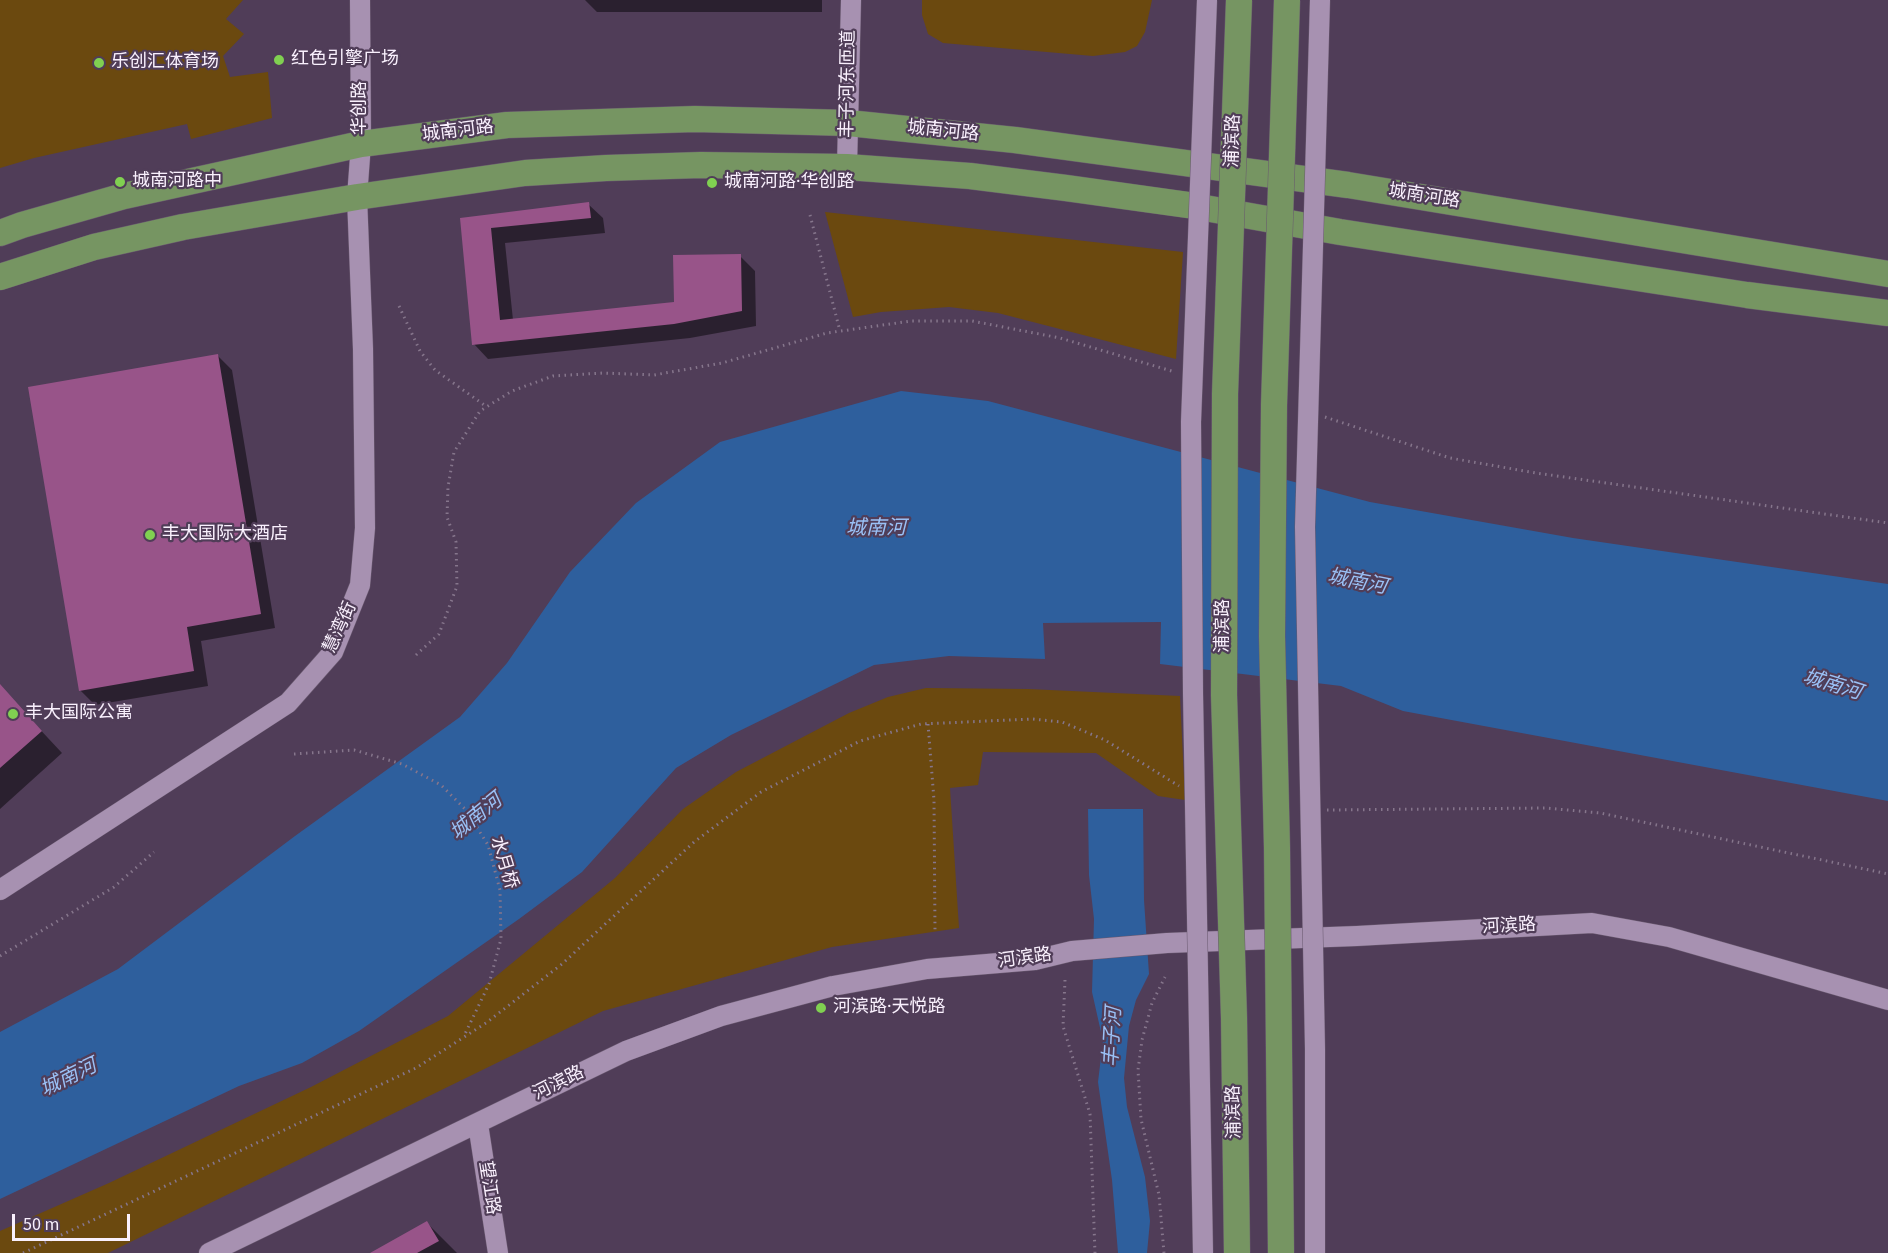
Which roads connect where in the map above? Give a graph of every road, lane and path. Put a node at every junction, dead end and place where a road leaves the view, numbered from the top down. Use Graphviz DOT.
graph roads {
  1 [pos="360,0"];
  2 [pos="851,0"];
  3 [pos="1207,0"];
  4 [pos="1239,0"];
  5 [pos="1287,0"];
  6 [pos="1320,0"];
  7 [pos="848,123"];
  8 [pos="361,144"];
  9 [pos="847,167"];
  10 [pos="357,197"];
  11 [pos="810,215"];
  12 [pos="0,234"];
  13 [pos="1888,274"];
  14 [pos="0,277"];
  15 [pos="399,306"];
  16 [pos="1888,313"];
  17 [pos="840,331"];
  18 [pos="1180,373"];
  19 [pos="487,406"];
  20 [pos="1323,417"];
  21 [pos="1888,523"];
  22 [pos="416,655"];
  23 [pos="928,724"];
  24 [pos="294,754"];
  25 [pos="1184,790"];
  26 [pos="1319,809"];
  27 [pos="154,852"];
  28 [pos="1888,874"];
  29 [pos="0,890"];
  30 [pos="935,931"];
  31 [pos="0,956"];
  32 [pos="1165,977"];
  33 [pos="1065,980"];
  34 [pos="1888,1000"];
  35 [pos="463,1038"];
  36 [pos="478,1124"];
  37 [pos="22,1253"];
  38 [pos="209,1253"];
  39 [pos="498,1253"];
  40 [pos="1095,1253"];
  41 [pos="1164,1253"];
  42 [pos="1203,1253"];
  43 [pos="1237,1253"];
  44 [pos="1281,1253"];
  45 [pos="1315,1253"];
  1 -- 8 [label="street, 华创路"];
  2 -- 7 [label="street, 丰子河东匝道"];
  3 -- 42 [label="street, 浦滨路, bridge"];
  4 -- 43 [label="main road, 浦滨路, bridge"];
  5 -- 44 [label="main road, bridge"];
  6 -- 45 [label="street, bridge"];
  7 -- 8 [label="main road, 城南河路"];
  7 -- 9 [label="street, 丰子河东匝道"];
  7 -- 13 [label="main road, 城南河路"];
  8 -- 10 [label="street, 华创路"];
  8 -- 12 [label="main road, 城南河路"];
  9 -- 10 [label="main road"];
  9 -- 16 [label="main road"];
  10 -- 14 [label="main road"];
  10 -- 29 [label="street, 慧湾街"];
  11 -- 17 [label="path"];
  15 -- 19 [label="path"];
  17 -- 18 [label="path"];
  17 -- 19 [label="path"];
  19 -- 22 [label="path"];
  20 -- 21 [label="path"];
  23 -- 25 [label="path"];
  23 -- 30 [label="path"];
  23 -- 35 [label="path"];
  24 -- 35 [label="path, 水月桥"];
  26 -- 28 [label="path"];
  27 -- 31 [label="path"];
  32 -- 41 [label="path"];
  33 -- 40 [label="path"];
  34 -- 36 [label="street, 河滨路"];
  35 -- 37 [label="path"];
  36 -- 38 [label="street, 河滨路"];
  36 -- 39 [label="street, 望江路"];
}
